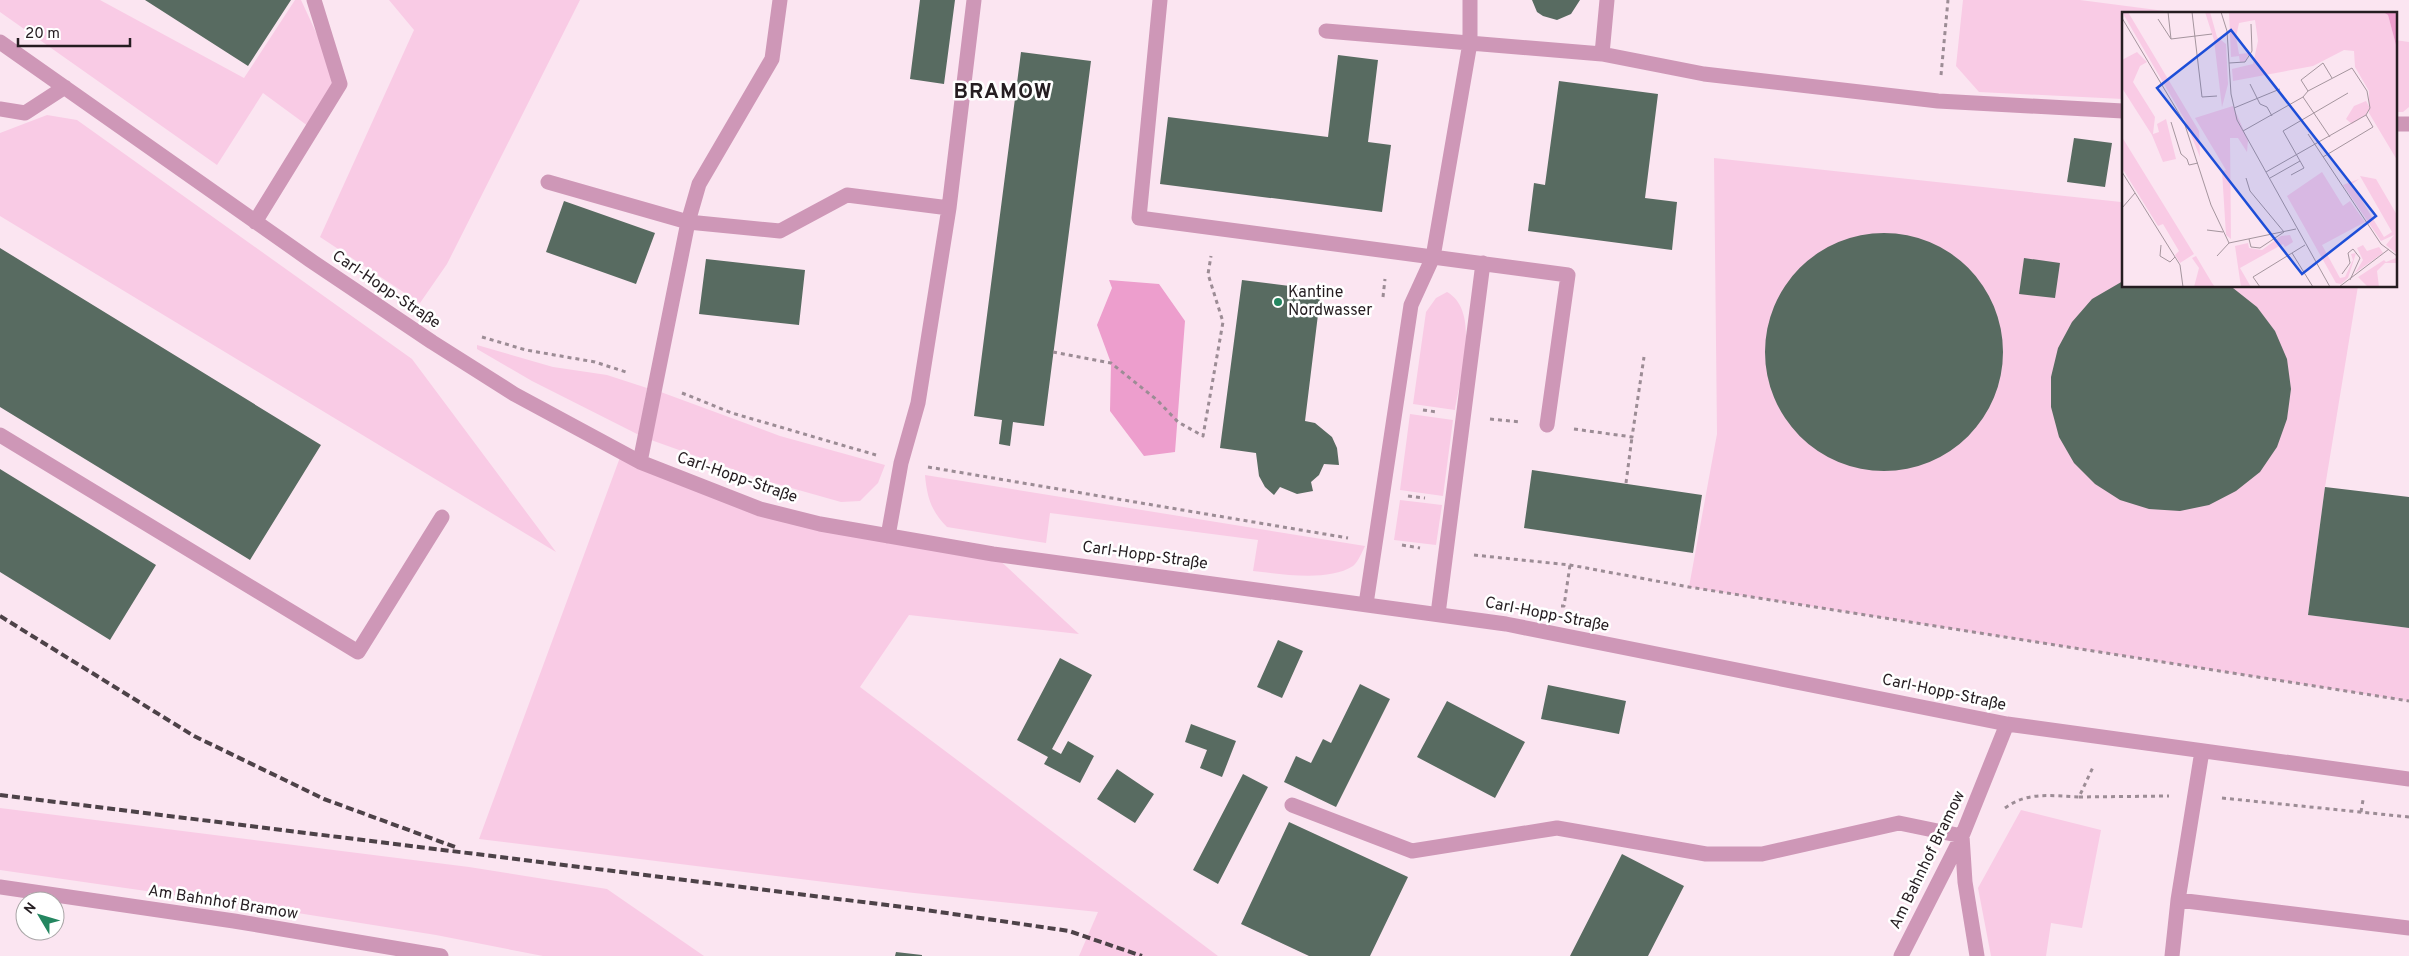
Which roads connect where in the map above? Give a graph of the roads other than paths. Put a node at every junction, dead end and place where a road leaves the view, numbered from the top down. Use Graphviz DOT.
graph roads {
  1 [pos="314,0"];
  2 [pos="780,0"];
  3 [pos="974,0"];
  4 [pos="1160,0"];
  5 [pos="1470,0"];
  6 [pos="1607,0"];
  7 [pos="1326,31"];
  8 [pos="0,42"];
  9 [pos="1470,43"];
  10 [pos="1602,54"];
  11 [pos="65,86"];
  12 [pos="0,109"];
  13 [pos="2122,111"];
  14 [pos="2396,124"];
  15 [pos="2409,124"];
  16 [pos="548,182"];
  17 [pos="949,208"];
  18 [pos="255,222"];
  19 [pos="688,222"];
  20 [pos="1434,257"];
  21 [pos="1483,263"];
  22 [pos="1547,425"];
  23 [pos="0,435"];
  24 [pos="640,462"];
  25 [pos="442,516"];
  26 [pos="888,536"];
  27 [pos="1366,604"];
  28 [pos="1438,614"];
  29 [pos="2007,724"];
  30 [pos="2202,751"];
  31 [pos="2409,779"];
  32 [pos="1292,804"];
  33 [pos="1962,836"];
  34 [pos="0,888"];
  35 [pos="2178,900"];
  36 [pos="2409,928"];
  37 [pos="441,956"];
  38 [pos="1901,956"];
  39 [pos="1977,956"];
  40 [pos="2172,956"];
  1 -- 18 [label="street"];
  2 -- 19 [label="street"];
  3 -- 17 [label="street"];
  4 -- 20 [label="street"];
  5 -- 9 [label="street"];
  6 -- 10 [label="street"];
  7 -- 9 [label="street"];
  8 -- 11 [label="street, Carl-Hopp-Straße"];
  9 -- 10 [label="street"];
  9 -- 20 [label="street"];
  10 -- 13 [label="street"];
  11 -- 12 [label="street"];
  11 -- 18 [label="street, Carl-Hopp-Straße"];
  14 -- 15 [label="street"];
  16 -- 19 [label="street"];
  17 -- 19 [label="street"];
  17 -- 26 [label="street"];
  18 -- 24 [label="street, Carl-Hopp-Straße"];
  19 -- 24 [label="street"];
  20 -- 21 [label="street"];
  20 -- 27 [label="street"];
  21 -- 22 [label="street"];
  21 -- 28 [label="street"];
  23 -- 25 [label="street"];
  24 -- 26 [label="street, Carl-Hopp-Straße"];
  26 -- 27 [label="street, Carl-Hopp-Straße"];
  27 -- 28 [label="street, Carl-Hopp-Straße"];
  28 -- 29 [label="street, Carl-Hopp-Straße"];
  29 -- 30 [label="street, Carl-Hopp-Straße"];
  29 -- 33 [label="street, Am Bahnhof Bramow"];
  30 -- 31 [label="street, Carl-Hopp-Straße"];
  30 -- 35 [label="street"];
  32 -- 33 [label="street"];
  33 -- 38 [label="street, Am Bahnhof Bramow"];
  33 -- 39 [label="street"];
  34 -- 37 [label="street, Am Bahnhof Bramow"];
  35 -- 36 [label="street"];
  35 -- 40 [label="street"];
}
